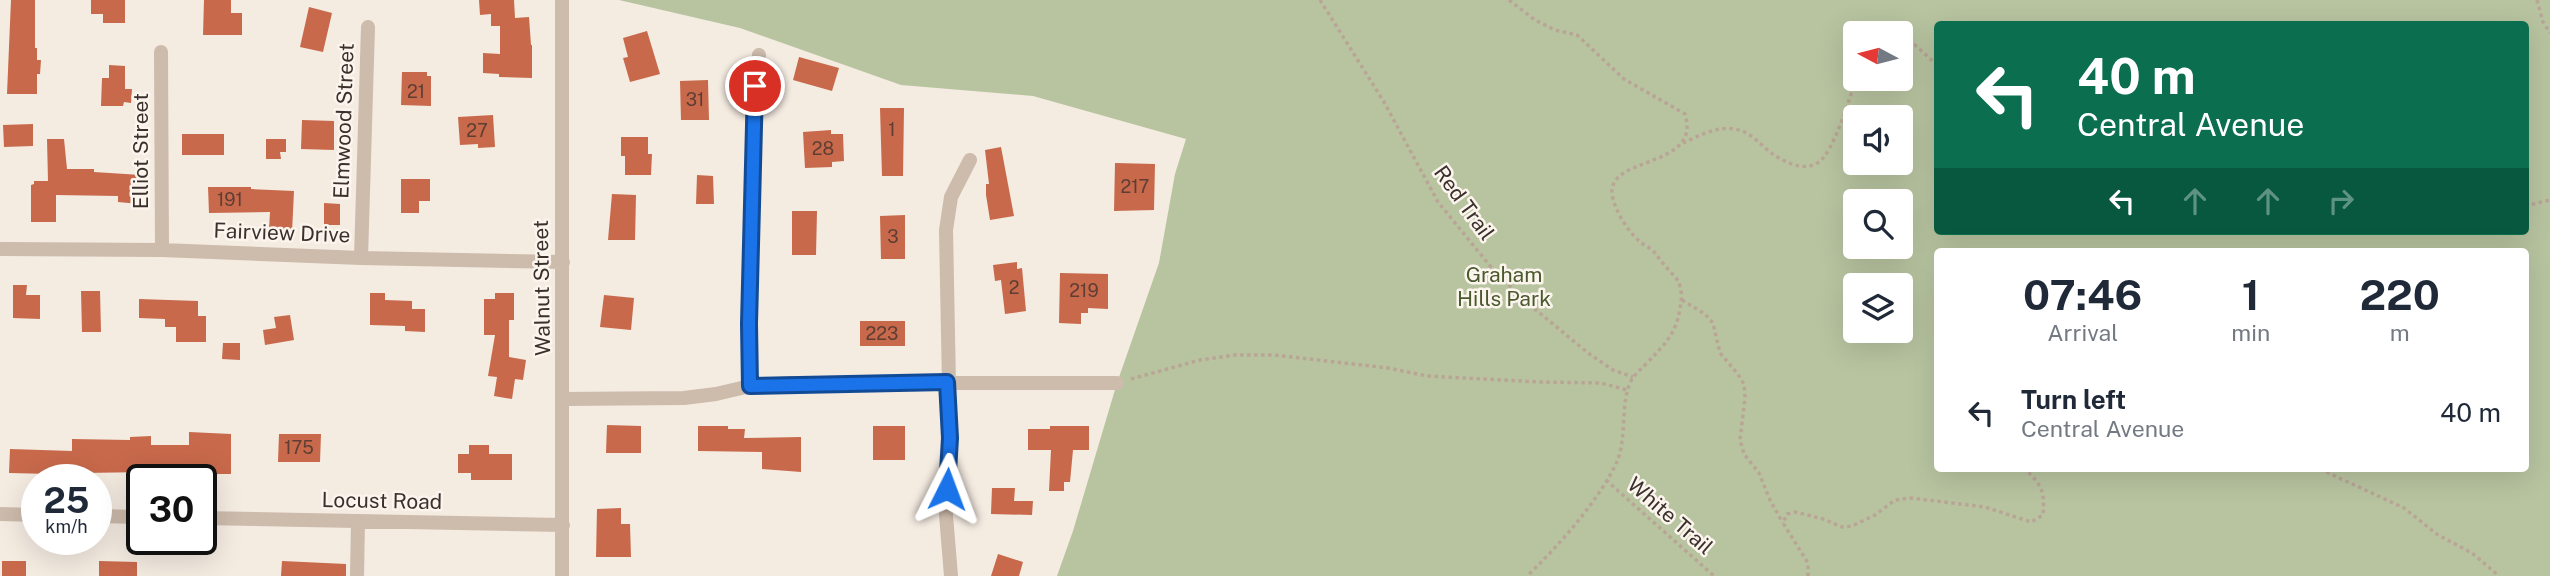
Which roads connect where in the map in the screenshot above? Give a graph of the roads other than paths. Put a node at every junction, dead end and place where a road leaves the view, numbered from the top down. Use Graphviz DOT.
graph roads {
  1 [pos="562,0"];
  2 [pos="368,27"];
  3 [pos="161,52"];
  4 [pos="759,55"];
  5 [pos="970,160"];
  6 [pos="0,249"];
  7 [pos="162,250"];
  8 [pos="361,258"];
  9 [pos="563,262"];
  10 [pos="947,382"];
  11 [pos="1117,383"];
  12 [pos="750,386"];
  13 [pos="563,399"];
  14 [pos="0,514"];
  15 [pos="21,515"];
  16 [pos="217,518"];
  17 [pos="358,521"];
  18 [pos="563,525"];
  19 [pos="358,576"];
  20 [pos="562,576"];
  21 [pos="951,576"];
  1 -- 9 [label="street, Walnut Street"];
  2 -- 8 [label="street, Elmwood Street"];
  3 -- 7 [label="street, Elliot Street"];
  4 -- 12 [label="street"];
  5 -- 10 [label="street"];
  6 -- 7 [label="street, Fairview Drive"];
  7 -- 8 [label="street, Fairview Drive"];
  8 -- 9 [label="street, Fairview Drive"];
  9 -- 13 [label="street, Walnut Street"];
  10 -- 11 [label="street"];
  10 -- 12 [label="street"];
  10 -- 21 [label="street"];
  12 -- 13 [label="street"];
  13 -- 18 [label="street, Walnut Street"];
  14 -- 15 [label="street"];
  16 -- 17 [label="street, Locust Road"];
  17 -- 18 [label="street, Locust Road"];
  17 -- 19 [label="street"];
  18 -- 20 [label="street, Walnut Street"];
}
